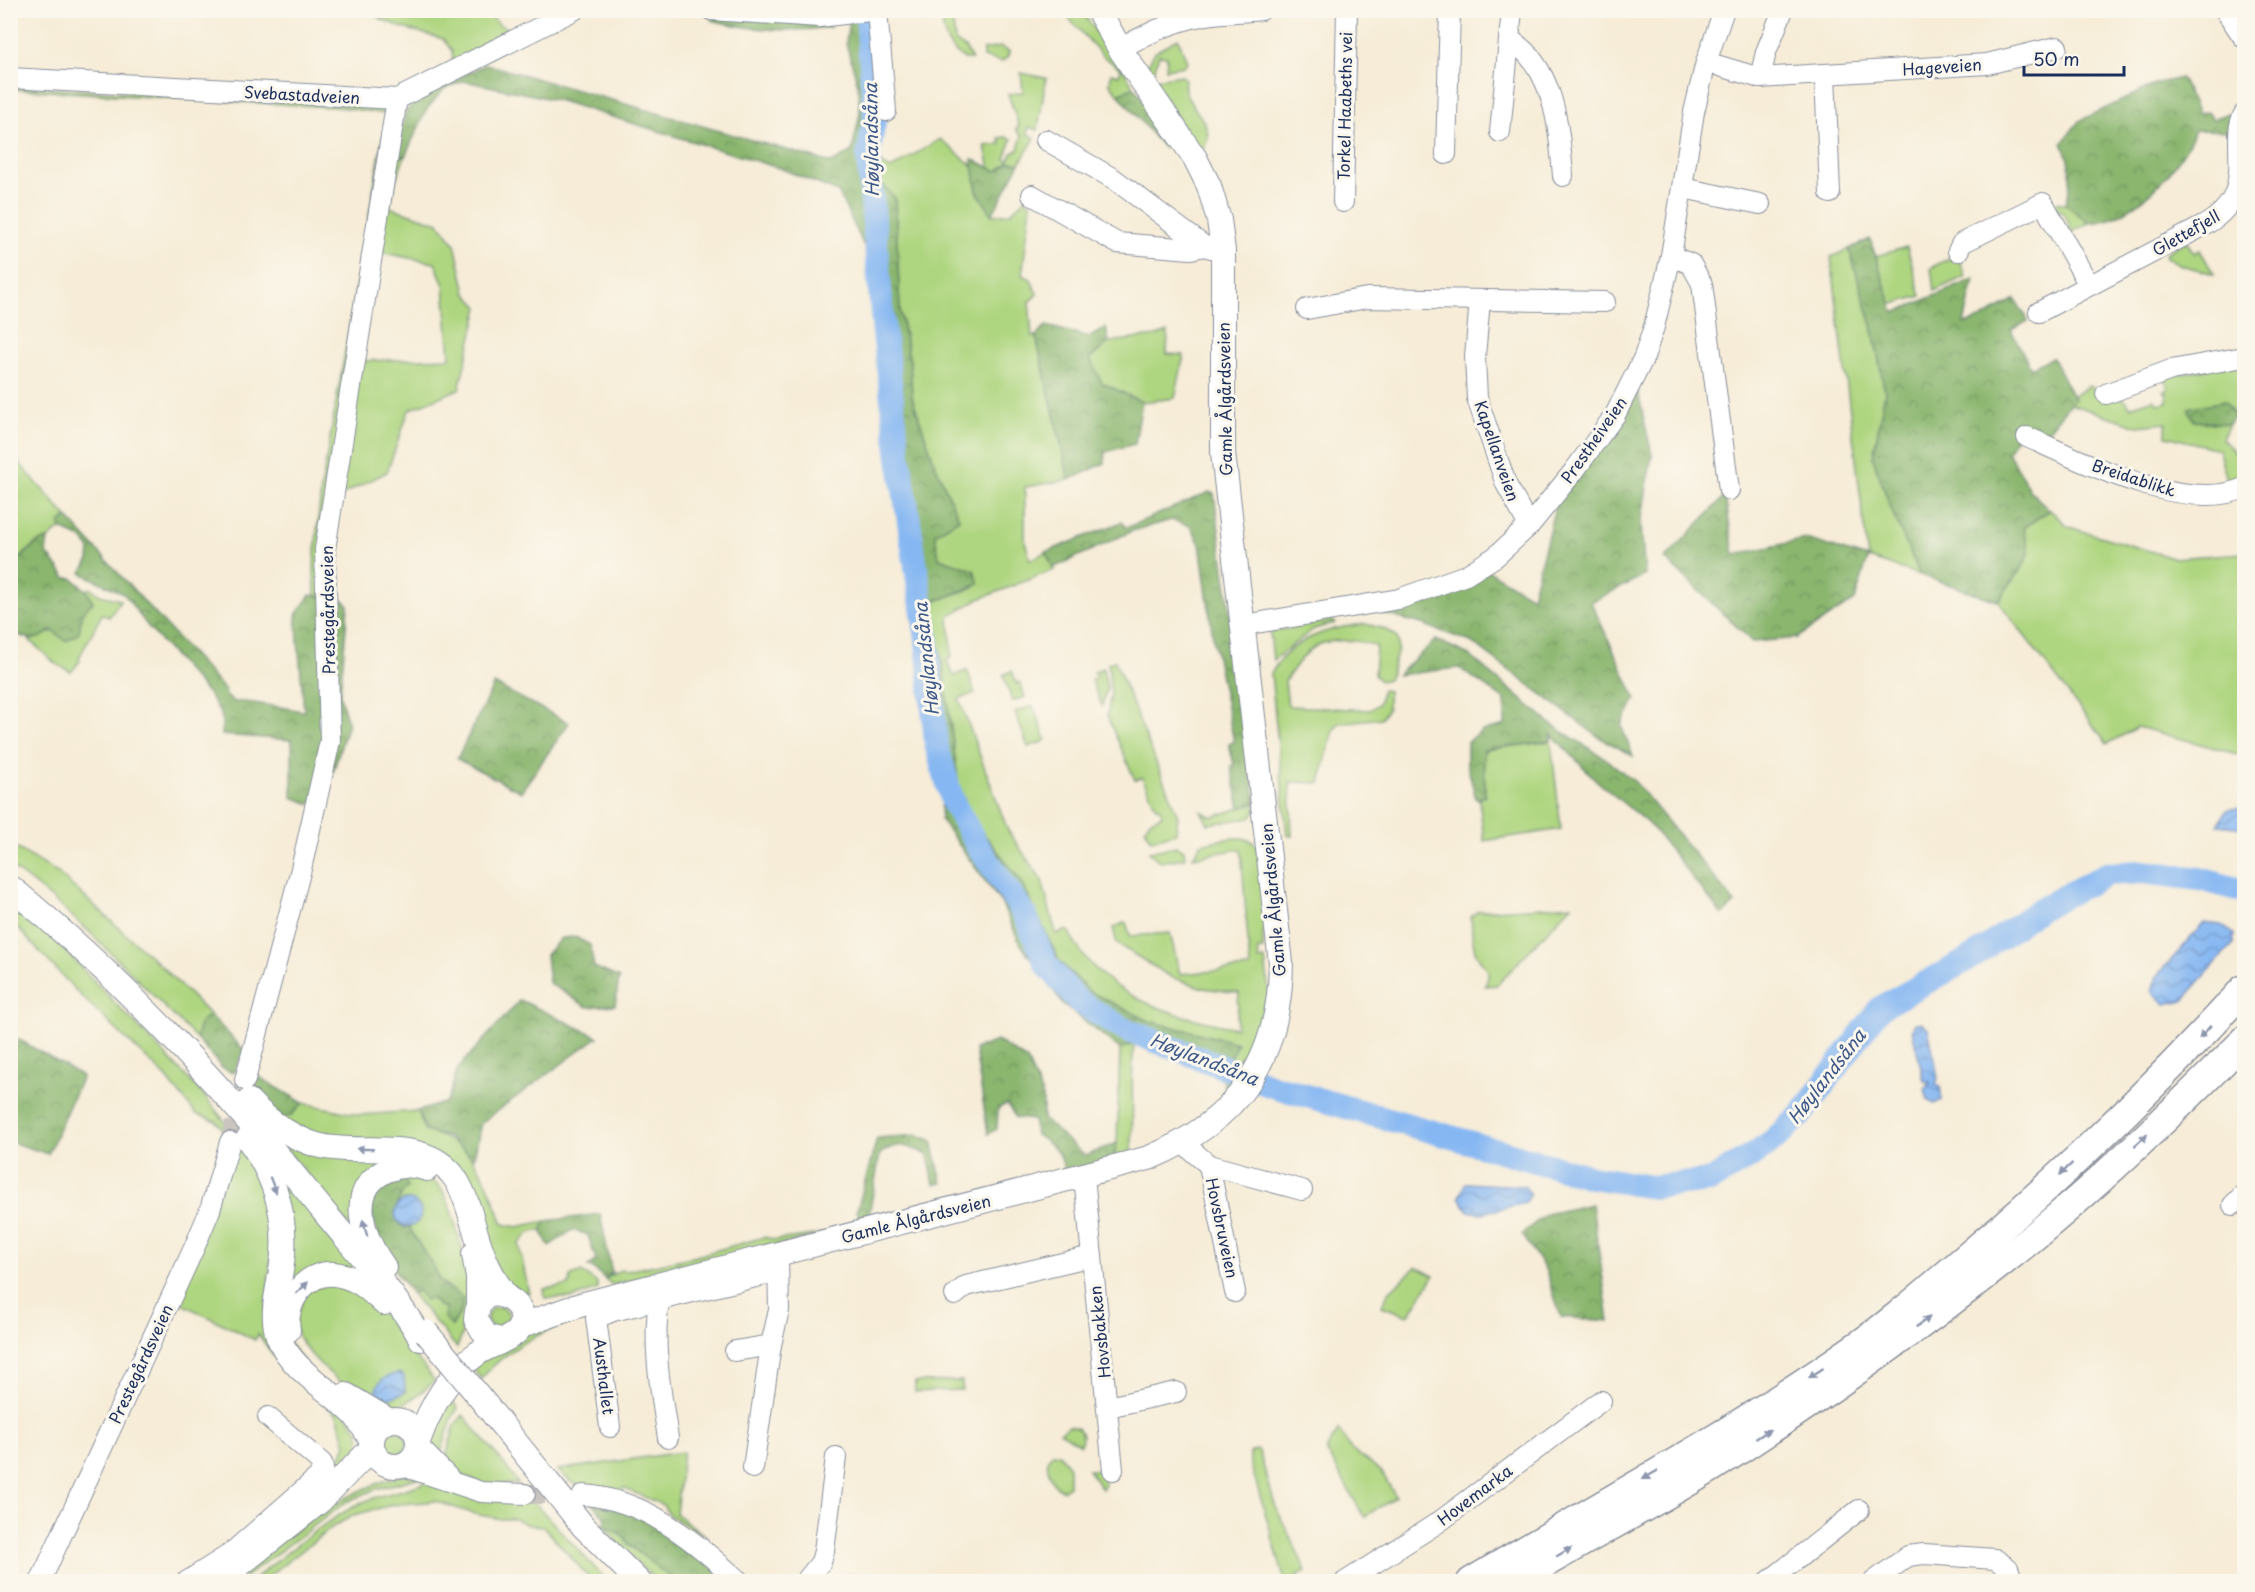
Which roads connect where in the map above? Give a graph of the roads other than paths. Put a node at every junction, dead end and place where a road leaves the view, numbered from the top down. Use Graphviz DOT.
graph roads {
  1 [pos="574,10"];
  2 [pos="711,10"];
  3 [pos="1098,10"];
  4 [pos="1261,10"];
  5 [pos="1347,10"];
  6 [pos="1450,10"];
  7 [pos="1512,10"];
  8 [pos="1724,10"];
  9 [pos="1783,10"];
  10 [pos="2225,10"];
  11 [pos="876,11"];
  12 [pos="2244,38"];
  13 [pos="1509,39"];
  14 [pos="2057,47"];
  15 [pos="1120,49"];
  16 [pos="1706,62"];
  17 [pos="1825,75"];
  18 [pos="10,78"];
  19 [pos="1760,78"];
  20 [pos="397,99"];
  21 [pos="886,111"];
  22 [pos="2244,114"];
  23 [pos="1500,132"];
  24 [pos="1046,140"];
  25 [pos="1446,154"];
  26 [pos="1563,176"];
  27 [pos="1683,188"];
  28 [pos="1830,193"];
  29 [pos="1032,195"];
  30 [pos="1343,202"];
  31 [pos="1760,204"];
  32 [pos="1214,248"];
  33 [pos="1958,250"];
  34 [pos="1671,256"];
  35 [pos="2089,285"];
  36 [pos="1480,300"];
  37 [pos="1605,302"];
  38 [pos="1307,309"];
  39 [pos="2040,312"];
  40 [pos="2244,357"];
  41 [pos="2106,394"];
  42 [pos="2027,437"];
  43 [pos="2244,488"];
  44 [pos="1729,490"];
  45 [pos="1529,526"];
  46 [pos="1244,625"];
  47 [pos="10,887"];
  48 [pos="2244,989"];
  49 [pos="170,1035"];
  50 [pos="2244,1041"];
  51 [pos="245,1080"];
  52 [pos="1186,1141"];
  53 [pos="230,1142"];
  54 [pos="1209,1165"];
  55 [pos="1084,1176"];
  56 [pos="1302,1190"];
  57 [pos="1994,1252"];
  58 [pos="1092,1256"];
  59 [pos="778,1262"];
  60 [pos="1970,1271"];
  61 [pos="1235,1292"];
  62 [pos="955,1295"];
  63 [pos="508,1297"];
  64 [pos="659,1301"];
  65 [pos="580,1305"];
  66 [pos="477,1314"];
  67 [pos="420,1331"];
  68 [pos="511,1333"];
  69 [pos="771,1345"];
  70 [pos="735,1351"];
  71 [pos="1176,1392"];
  72 [pos="1601,1401"];
  73 [pos="1108,1407"];
  74 [pos="482,1408"];
  75 [pos="268,1417"];
  76 [pos="392,1420"];
  77 [pos="610,1427"];
  78 [pos="668,1438"];
  79 [pos="418,1443"];
  80 [pos="372,1444"];
  81 [pos="836,1457"];
  82 [pos="397,1466"];
  83 [pos="753,1468"];
  84 [pos="1113,1470"];
  85 [pos="450,1480"];
  86 [pos="525,1494"];
  87 [pos="583,1494"];
  88 [pos="320,1501"];
  89 [pos="1859,1510"];
  90 [pos="40,1581"];
  91 [pos="186,1581"];
  92 [pos="218,1581"];
  93 [pos="624,1581"];
  94 [pos="639,1581"];
  95 [pos="740,1581"];
  96 [pos="805,1581"];
  97 [pos="1345,1581"];
  98 [pos="1472,1581"];
  99 [pos="1514,1581"];
  100 [pos="1768,1581"];
  101 [pos="1873,1581"];
  102 [pos="2013,1581"];
  1 -- 20 [label="street, Svebastadveien"];
  2 -- 11 [label="street"];
  3 -- 15 [label="main road, Gamle Ålgårdsveien"];
  4 -- 15 [label="street"];
  5 -- 30 [label="street, Torkel Haabeths vei"];
  6 -- 25 [label="street"];
  7 -- 13 [label="street"];
  8 -- 16 [label="street, Prestheiveien"];
  9 -- 19 [label="street"];
  10 -- 12 [label="street"];
  11 -- 21 [label="street"];
  13 -- 23 [label="street"];
  13 -- 26 [label="street"];
  14 -- 17 [label="street, Hageveien"];
  15 -- 32 [label="main road, Gamle Ålgårdsveien"];
  16 -- 19 [label="street, Hageveien"];
  16 -- 27 [label="street, Prestheiveien"];
  17 -- 19 [label="street, Hageveien"];
  17 -- 28 [label="street"];
  18 -- 20 [label="street, Svebastadveien"];
  20 -- 51 [label="street, Prestegårdsveien"];
  22 -- 35 [label="street, Glettefjell"];
  24 -- 32 [label="street"];
  27 -- 31 [label="street"];
  27 -- 34 [label="street, Prestheiveien"];
  29 -- 32 [label="street"];
  32 -- 46 [label="main road, Gamle Ålgårdsveien"];
  33 -- 35 [label="street"];
  34 -- 44 [label="street"];
  34 -- 45 [label="street, Prestheiveien"];
  35 -- 39 [label="street, Glettefjell"];
  36 -- 37 [label="street"];
  36 -- 38 [label="street"];
  36 -- 45 [label="street, Kapellanveien"];
  40 -- 41 [label="street"];
  42 -- 43 [label="street, Breidablikk"];
  45 -- 46 [label="street, Prestheiveien"];
  46 -- 52 [label="main road, Gamle Ålgårdsveien"];
  47 -- 49 [label="main road"];
  48 -- 57 [label="highway, one-way"];
  63 -- 49 [label="main road, one-way"];
  49 -- 67 [label="main road"];
  49 -- 80 [label="main road, one-way"];
  57 -- 50 [label="highway, one-way"];
  52 -- 54 [label="street, Hovsbruveien"];
  52 -- 55 [label="main road, Gamle Ålgårdsveien"];
  53 -- 90 [label="street, Prestegårdsveien"];
  54 -- 56 [label="street, Hovsbruveien"];
  54 -- 61 [label="street, Hovsbruveien"];
  55 -- 58 [label="street, Hovsbakken"];
  55 -- 59 [label="main road, Gamle Ålgårdsveien"];
  57 -- 60 [label="highway"];
  58 -- 62 [label="street"];
  58 -- 73 [label="street, Hovsbakken"];
  59 -- 64 [label="street, Austhallet"];
  59 -- 65 [label="main road, Gamle Ålgårdsveien"];
  59 -- 69 [label="street"];
  60 -- 98 [label="highway, one-way"];
  99 -- 60 [label="highway, one-way"];
  63 -- 65 [label="main road, Gamle Ålgårdsveien"];
  63 -- 66 [label="main road"];
  63 -- 68 [label="main road"];
  64 -- 77 [label="street, Austhallet"];
  64 -- 78 [label="street"];
  65 -- 68 [label="main road, Gamle Ålgårdsveien"];
  67 -- 66 [label="main road, one-way"];
  66 -- 68 [label="main road"];
  66 -- 76 [label="main road"];
  67 -- 74 [label="main road, bridge"];
  76 -- 67 [label="main road, one-way"];
  68 -- 79 [label="main road, Gamle Ålgårdsveien"];
  69 -- 70 [label="street"];
  69 -- 83 [label="street"];
  71 -- 73 [label="street"];
  72 -- 97 [label="street, Hovemarka"];
  73 -- 84 [label="street, Hovsbakken"];
  74 -- 93 [label="main road"];
  74 -- 94 [label="main road"];
  75 -- 91 [label="street"];
  76 -- 79 [label="main road"];
  76 -- 80 [label="main road"];
  79 -- 82 [label="main road"];
  79 -- 85 [label="street"];
  80 -- 82 [label="main road"];
  80 -- 88 [label="main road"];
  81 -- 96 [label="street"];
  82 -- 85 [label="street"];
  82 -- 88 [label="main road"];
  85 -- 86 [label="street"];
  87 -- 95 [label="street"];
  88 -- 92 [label="main road"];
  89 -- 100 [label="street"];
  101 -- 102 [label="street"];
}
